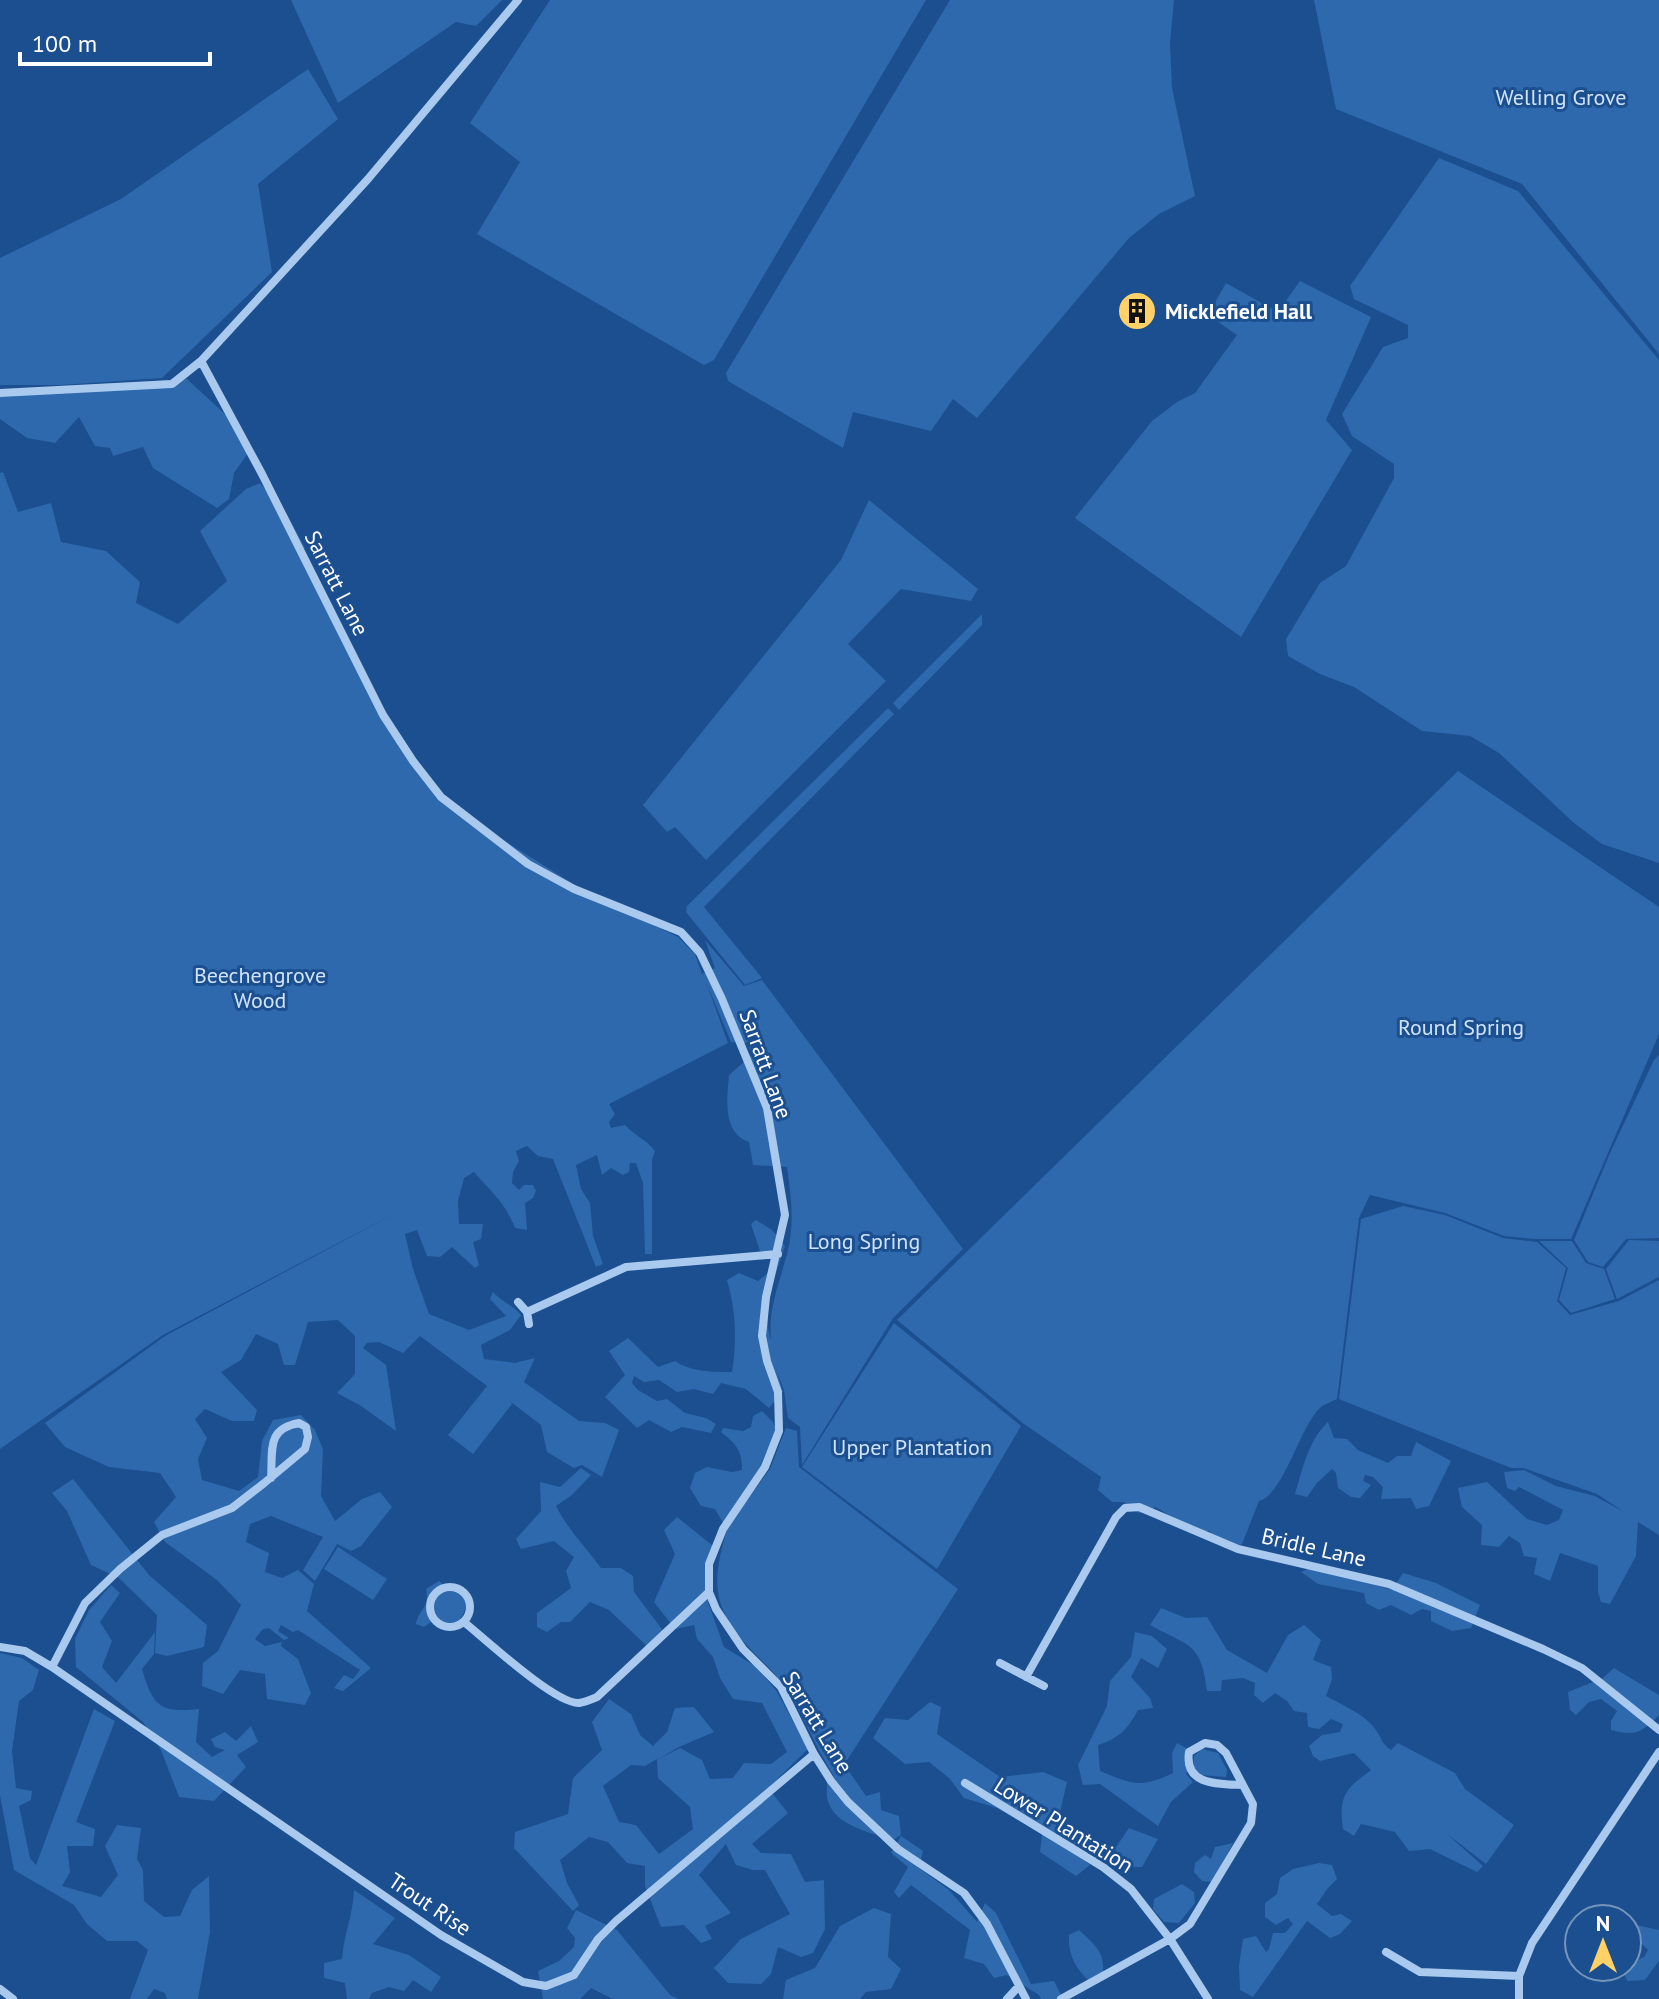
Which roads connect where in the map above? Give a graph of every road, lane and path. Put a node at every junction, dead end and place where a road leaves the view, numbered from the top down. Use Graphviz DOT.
graph roads {
  1 [pos="518,0"];
  2 [pos="201,361"];
  3 [pos="0,393"];
  4 [pos="778,1254"];
  5 [pos="518,1302"];
  6 [pos="527,1312"];
  7 [pos="529,1324"];
  8 [pos="271,1478"];
  9 [pos="709,1592"];
  10 [pos="464,1622"];
  11 [pos="0,1647"];
  12 [pos="1000,1663"];
  13 [pos="52,1667"];
  14 [pos="1026,1677"];
  15 [pos="1044,1686"];
  16 [pos="1659,1730"];
  17 [pos="1659,1752"];
  18 [pos="814,1754"];
  19 [pos="965,1783"];
  20 [pos="1242,1785"];
  21 [pos="1170,1939"];
  22 [pos="1386,1952"];
  23 [pos="1519,1976"];
  24 [pos="1019,1986"];
  25 [pos="0,1989"];
  26 [pos="13,1999"];
  27 [pos="1007,1999"];
  28 [pos="1026,1999"];
  29 [pos="1061,1999"];
  30 [pos="1208,1999"];
  31 [pos="1519,1999"];
  1 -- 2 [label="street"];
  2 -- 3 [label="street"];
  2 -- 4 [label="street, Sarratt Lane"];
  4 -- 6 [label="street"];
  4 -- 9 [label="street, Sarratt Lane"];
  5 -- 6 [label="street"];
  6 -- 7 [label="street"];
  8 -- 8 [label="street"];
  8 -- 13 [label="street"];
  9 -- 10 [label="street"];
  9 -- 18 [label="street, Sarratt Lane"];
  10 -- 10 [label="street"];
  11 -- 13 [label="street, Trout Rise"];
  12 -- 14 [label="street"];
  13 -- 18 [label="street, Trout Rise"];
  14 -- 15 [label="street"];
  14 -- 16 [label="street, Bridle Lane"];
  17 -- 23 [label="street"];
  18 -- 24 [label="street, Sarratt Lane"];
  19 -- 21 [label="street, Lower Plantation"];
  20 -- 20 [label="street"];
  20 -- 21 [label="street"];
  21 -- 29 [label="street"];
  21 -- 30 [label="street, Lower Plantation"];
  22 -- 23 [label="street"];
  23 -- 31 [label="street"];
  24 -- 27 [label="street"];
  24 -- 28 [label="street, Sarratt Lane"];
  25 -- 26 [label="street"];
}
